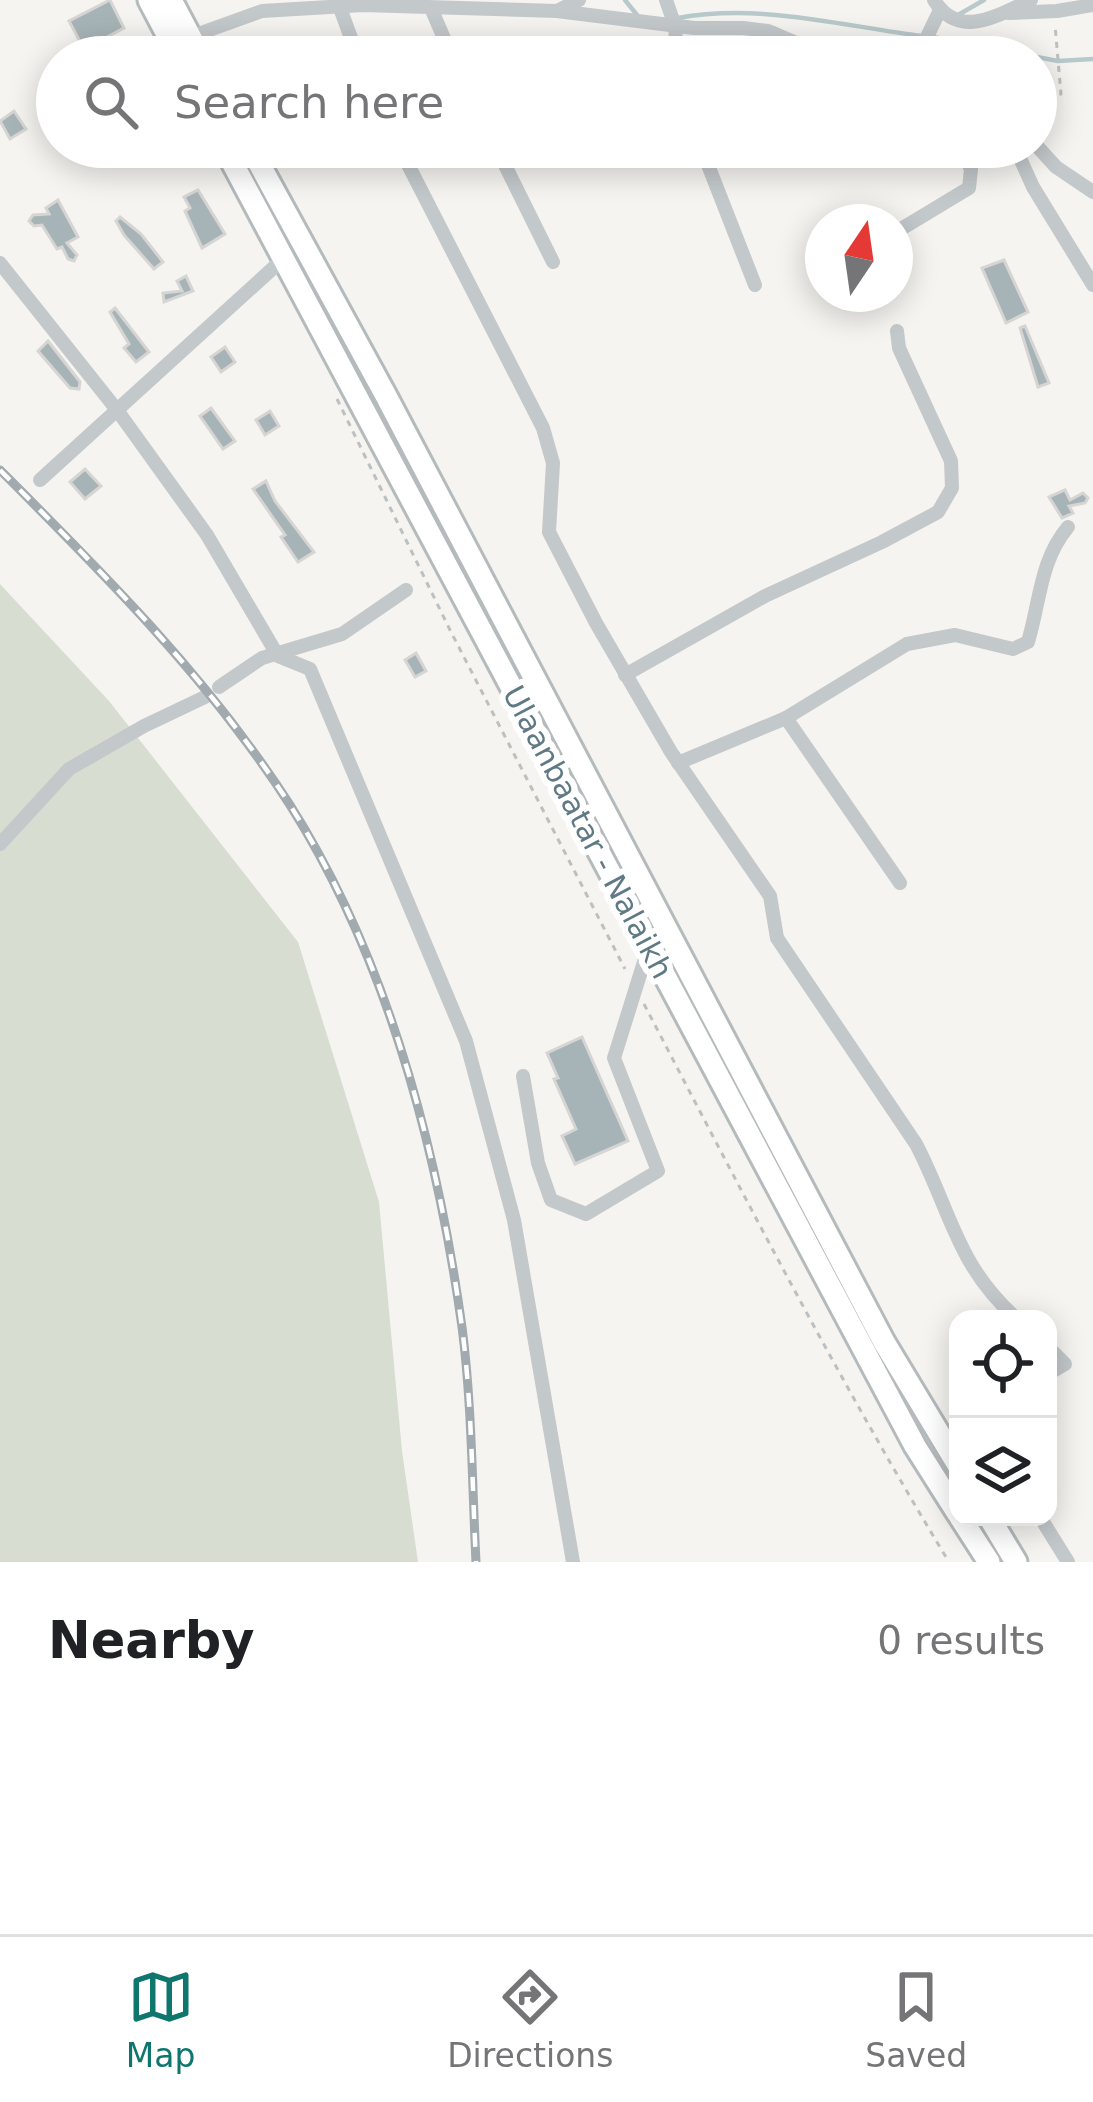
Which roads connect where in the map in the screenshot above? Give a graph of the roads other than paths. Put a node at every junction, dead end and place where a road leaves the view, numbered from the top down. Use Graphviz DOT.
graph roads {
  1 [pos="149,0"];
  2 [pos="171,0"];
  3 [pos="579,0"];
  4 [pos="666,0"];
  5 [pos="1030,0"];
  6 [pos="1093,4"];
  7 [pos="260,5"];
  8 [pos="937,5"];
  9 [pos="340,8"];
  10 [pos="431,8"];
  11 [pos="556,11"];
  12 [pos="998,13"];
  13 [pos="675,26"];
  14 [pos="179,36"];
  15 [pos="185,36"];
  16 [pos="212,36"];
  17 [pos="350,36"];
  18 [pos="443,36"];
  19 [pos="675,36"];
  20 [pos="779,36"];
  21 [pos="927,36"];
  22 [pos="235,168"];
  23 [pos="261,168"];
  24 [pos="410,168"];
  25 [pos="507,168"];
  26 [pos="709,168"];
  27 [pos="970,168"];
  28 [pos="1024,168"];
  29 [pos="1057,168"];
  30 [pos="1093,192"];
  31 [pos="913,222"];
  32 [pos="282,260"];
  33 [pos="554,262"];
  34 [pos="0,263"];
  35 [pos="755,285"];
  36 [pos="1093,285"];
  37 [pos="897,331"];
  38 [pos="117,410"];
  39 [pos="40,480"];
  40 [pos="1068,527"];
  41 [pos="406,590"];
  42 [pos="278,656"];
  43 [pos="625,675"];
  44 [pos="219,687"];
  45 [pos="205,697"];
  46 [pos="785,718"];
  47 [pos="677,763"];
  48 [pos="0,844"];
  49 [pos="900,883"];
  50 [pos="649,946"];
  51 [pos="524,1076"];
  52 [pos="1008,1310"];
  53 [pos="949,1451"];
  54 [pos="949,1499"];
  55 [pos="966,1526"];
  56 [pos="994,1526"];
  57 [pos="1045,1526"];
  58 [pos="573,1562"];
  59 [pos="989,1562"];
  60 [pos="1016,1562"];
  61 [pos="1067,1562"];
  1 -- 14 [label="highway"];
  2 -- 15 [label="highway"];
  3 -- 11 [label="street"];
  4 -- 13 [label="street"];
  5 -- 12 [label="street"];
  6 -- 12 [label="street"];
  7 -- 9 [label="street"];
  7 -- 16 [label="street"];
  8 -- 12 [label="street"];
  8 -- 21 [label="street"];
  9 -- 10 [label="street"];
  9 -- 17 [label="street"];
  10 -- 11 [label="street"];
  10 -- 18 [label="street"];
  11 -- 13 [label="street"];
  13 -- 19 [label="street"];
  13 -- 20 [label="street"];
  22 -- 32 [label="highway, Ulaanbaatar - Nalaikh"];
  23 -- 53 [label="highway, Ulaanbaatar - Nalaikh"];
  24 -- 43 [label="street"];
  25 -- 33 [label="street"];
  26 -- 35 [label="street"];
  27 -- 31 [label="street"];
  28 -- 36 [label="street"];
  29 -- 30 [label="street"];
  32 -- 38 [label="street"];
  32 -- 50 [label="highway, Ulaanbaatar - Nalaikh"];
  34 -- 38 [label="street"];
  37 -- 43 [label="street"];
  38 -- 39 [label="street"];
  38 -- 42 [label="street"];
  40 -- 46 [label="street"];
  41 -- 42 [label="street"];
  42 -- 44 [label="street"];
  42 -- 58 [label="street"];
  43 -- 47 [label="street"];
  45 -- 48 [label="street"];
  46 -- 47 [label="street"];
  46 -- 49 [label="street"];
  47 -- 52 [label="street"];
  50 -- 51 [label="street"];
  50 -- 54 [label="highway, Ulaanbaatar - Nalaikh"];
  55 -- 59 [label="highway, Ulaanbaatar - Nalaikh"];
  56 -- 60 [label="highway"];
  57 -- 61 [label="street"];
}
